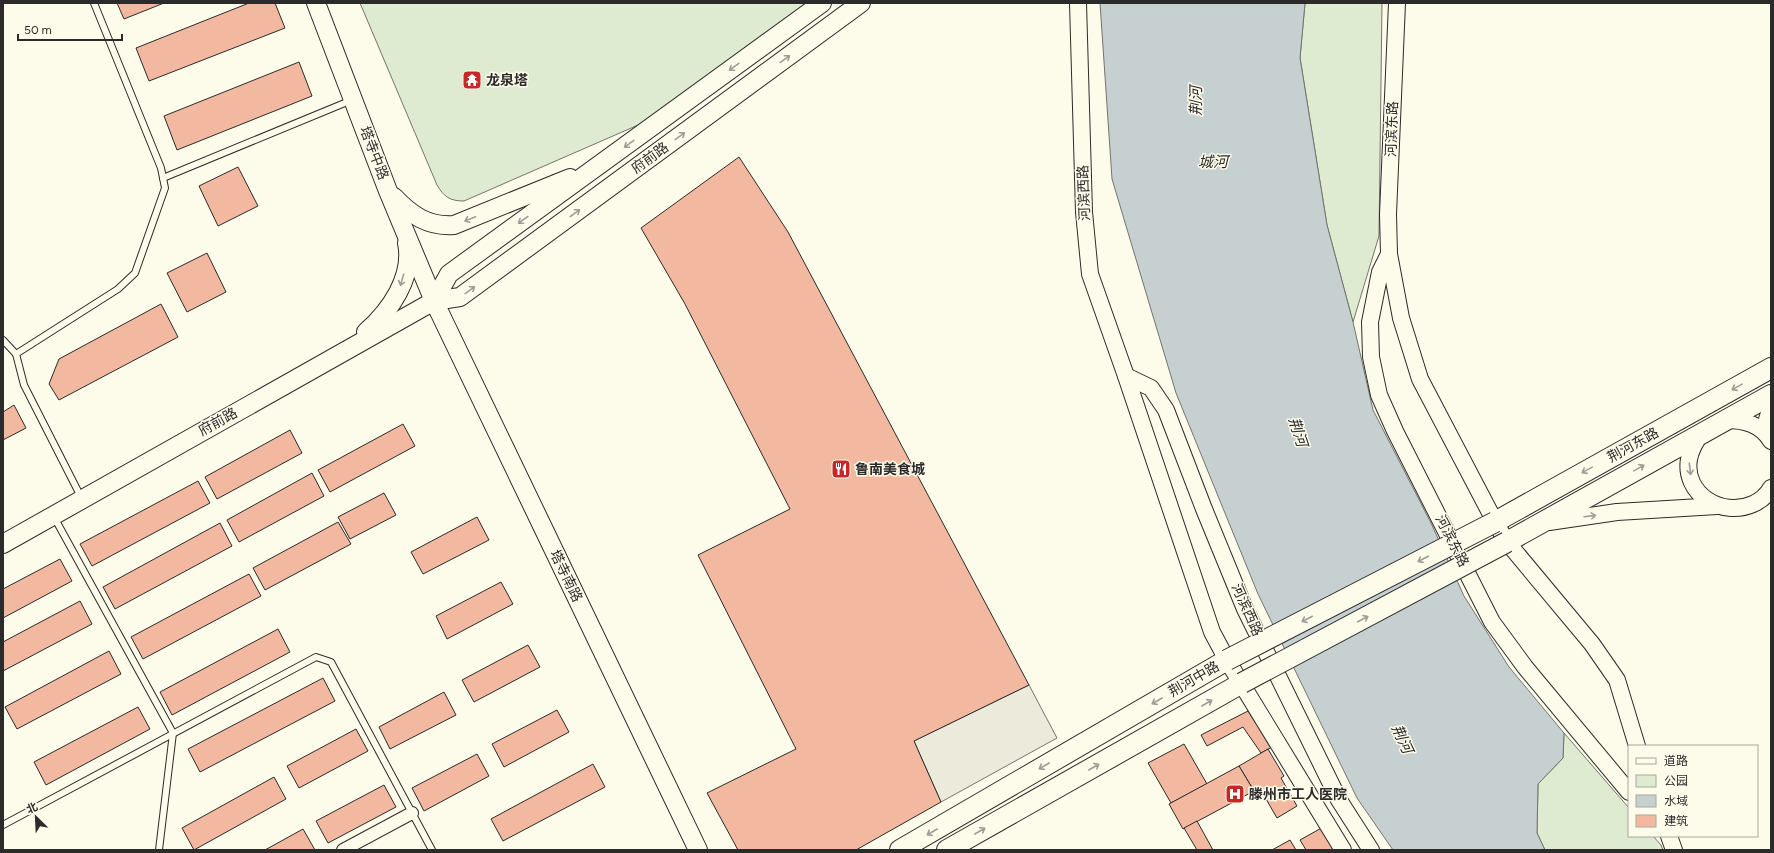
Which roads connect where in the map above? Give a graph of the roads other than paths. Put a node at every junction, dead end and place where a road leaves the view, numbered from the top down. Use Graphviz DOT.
graph roads {
  1 [pos="94,3"];
  2 [pos="316,3"];
  3 [pos="822,3"];
  4 [pos="861,3"];
  5 [pos="1078,3"];
  6 [pos="1397,3"];
  7 [pos="353,100"];
  8 [pos="596,167"];
  9 [pos="163,178"];
  10 [pos="388,191"];
  11 [pos="404,228"];
  12 [pos="1389,254"];
  13 [pos="434,301"];
  14 [pos="3,340"];
  15 [pos="343,352"];
  16 [pos="16,354"];
  17 [pos="1771,368"];
  18 [pos="1126,376"];
  19 [pos="1771,395"];
  20 [pos="1771,407"];
  21 [pos="1726,420"];
  22 [pos="1701,434"];
  23 [pos="1771,441"];
  24 [pos="1771,490"];
  25 [pos="82,499"];
  26 [pos="1716,506"];
  27 [pos="53,516"];
  28 [pos="1495,522"];
  29 [pos="1538,523"];
  30 [pos="1507,542"];
  31 [pos="3,544"];
  32 [pos="1227,660"];
  33 [pos="1242,683"];
  34 [pos="173,733"];
  35 [pos="1637,745"];
  36 [pos="1628,791"];
  37 [pos="412,813"];
  38 [pos="3,825"];
  39 [pos="159,850"];
  40 [pos="343,850"];
  41 [pos="432,850"];
  42 [pos="698,850"];
  43 [pos="900,850"];
  44 [pos="946,850"];
  45 [pos="1342,850"];
  46 [pos="1371,850"];
  1 -- 9 [label="lane"];
  2 -- 7 [label="main road, 塔寺中路"];
  3 -- 8 [label="main road, 府前路, one-way"];
  13 -- 4 [label="main road, 府前路, one-way"];
  5 -- 18 [label="street, 河滨西路"];
  6 -- 12 [label="street, 河滨东路"];
  7 -- 9 [label="lane"];
  7 -- 10 [label="main road, 塔寺中路"];
  8 -- 10 [label="main road, one-way"];
  8 -- 13 [label="main road, 府前路, one-way"];
  9 -- 16 [label="lane"];
  10 -- 11 [label="main road, 塔寺中路"];
  11 -- 13 [label="main road, 塔寺中路"];
  11 -- 15 [label="main road, one-way"];
  12 -- 28 [label="street, 河滨东路"];
  12 -- 36 [label="street, 河滨东路"];
  13 -- 15 [label="main road, 府前路"];
  13 -- 42 [label="main road, 塔寺南路"];
  14 -- 16 [label="lane"];
  15 -- 25 [label="main road, 府前路"];
  16 -- 25 [label="lane"];
  17 -- 28 [label="main road, 荆河东路, one-way"];
  18 -- 32 [label="street, 河滨西路"];
  18 -- 46 [label="street, 河滨西路"];
  19 -- 21 [label="main road, 荆河东路"];
  20 -- 23 [label="street"];
  21 -- 22 [label="main road, 荆河东路"];
  21 -- 23 [label="street"];
  22 -- 26 [label="street, one-way"];
  29 -- 22 [label="main road, 荆河东路, one-way"];
  24 -- 26 [label="street"];
  25 -- 27 [label="main road, 府前路"];
  29 -- 26 [label="street, one-way"];
  27 -- 31 [label="main road, 府前路"];
  27 -- 34 [label="lane"];
  28 -- 30 [label="street, 河滨东路"];
  28 -- 32 [label="main road, 荆河中路, one-way, bridge"];
  29 -- 30 [label="main road, 荆河东路"];
  33 -- 30 [label="main road, 荆河中路, one-way, bridge"];
  30 -- 35 [label="street, 河滨东路"];
  32 -- 33 [label="street, 河滨西路"];
  32 -- 43 [label="main road, 荆河中路, one-way"];
  44 -- 33 [label="main road, 荆河中路, one-way"];
  33 -- 45 [label="street, 河滨西路"];
  34 -- 37 [label="lane"];
  34 -- 38 [label="lane"];
  34 -- 39 [label="lane"];
  37 -- 40 [label="street"];
  37 -- 41 [label="lane"];
}
